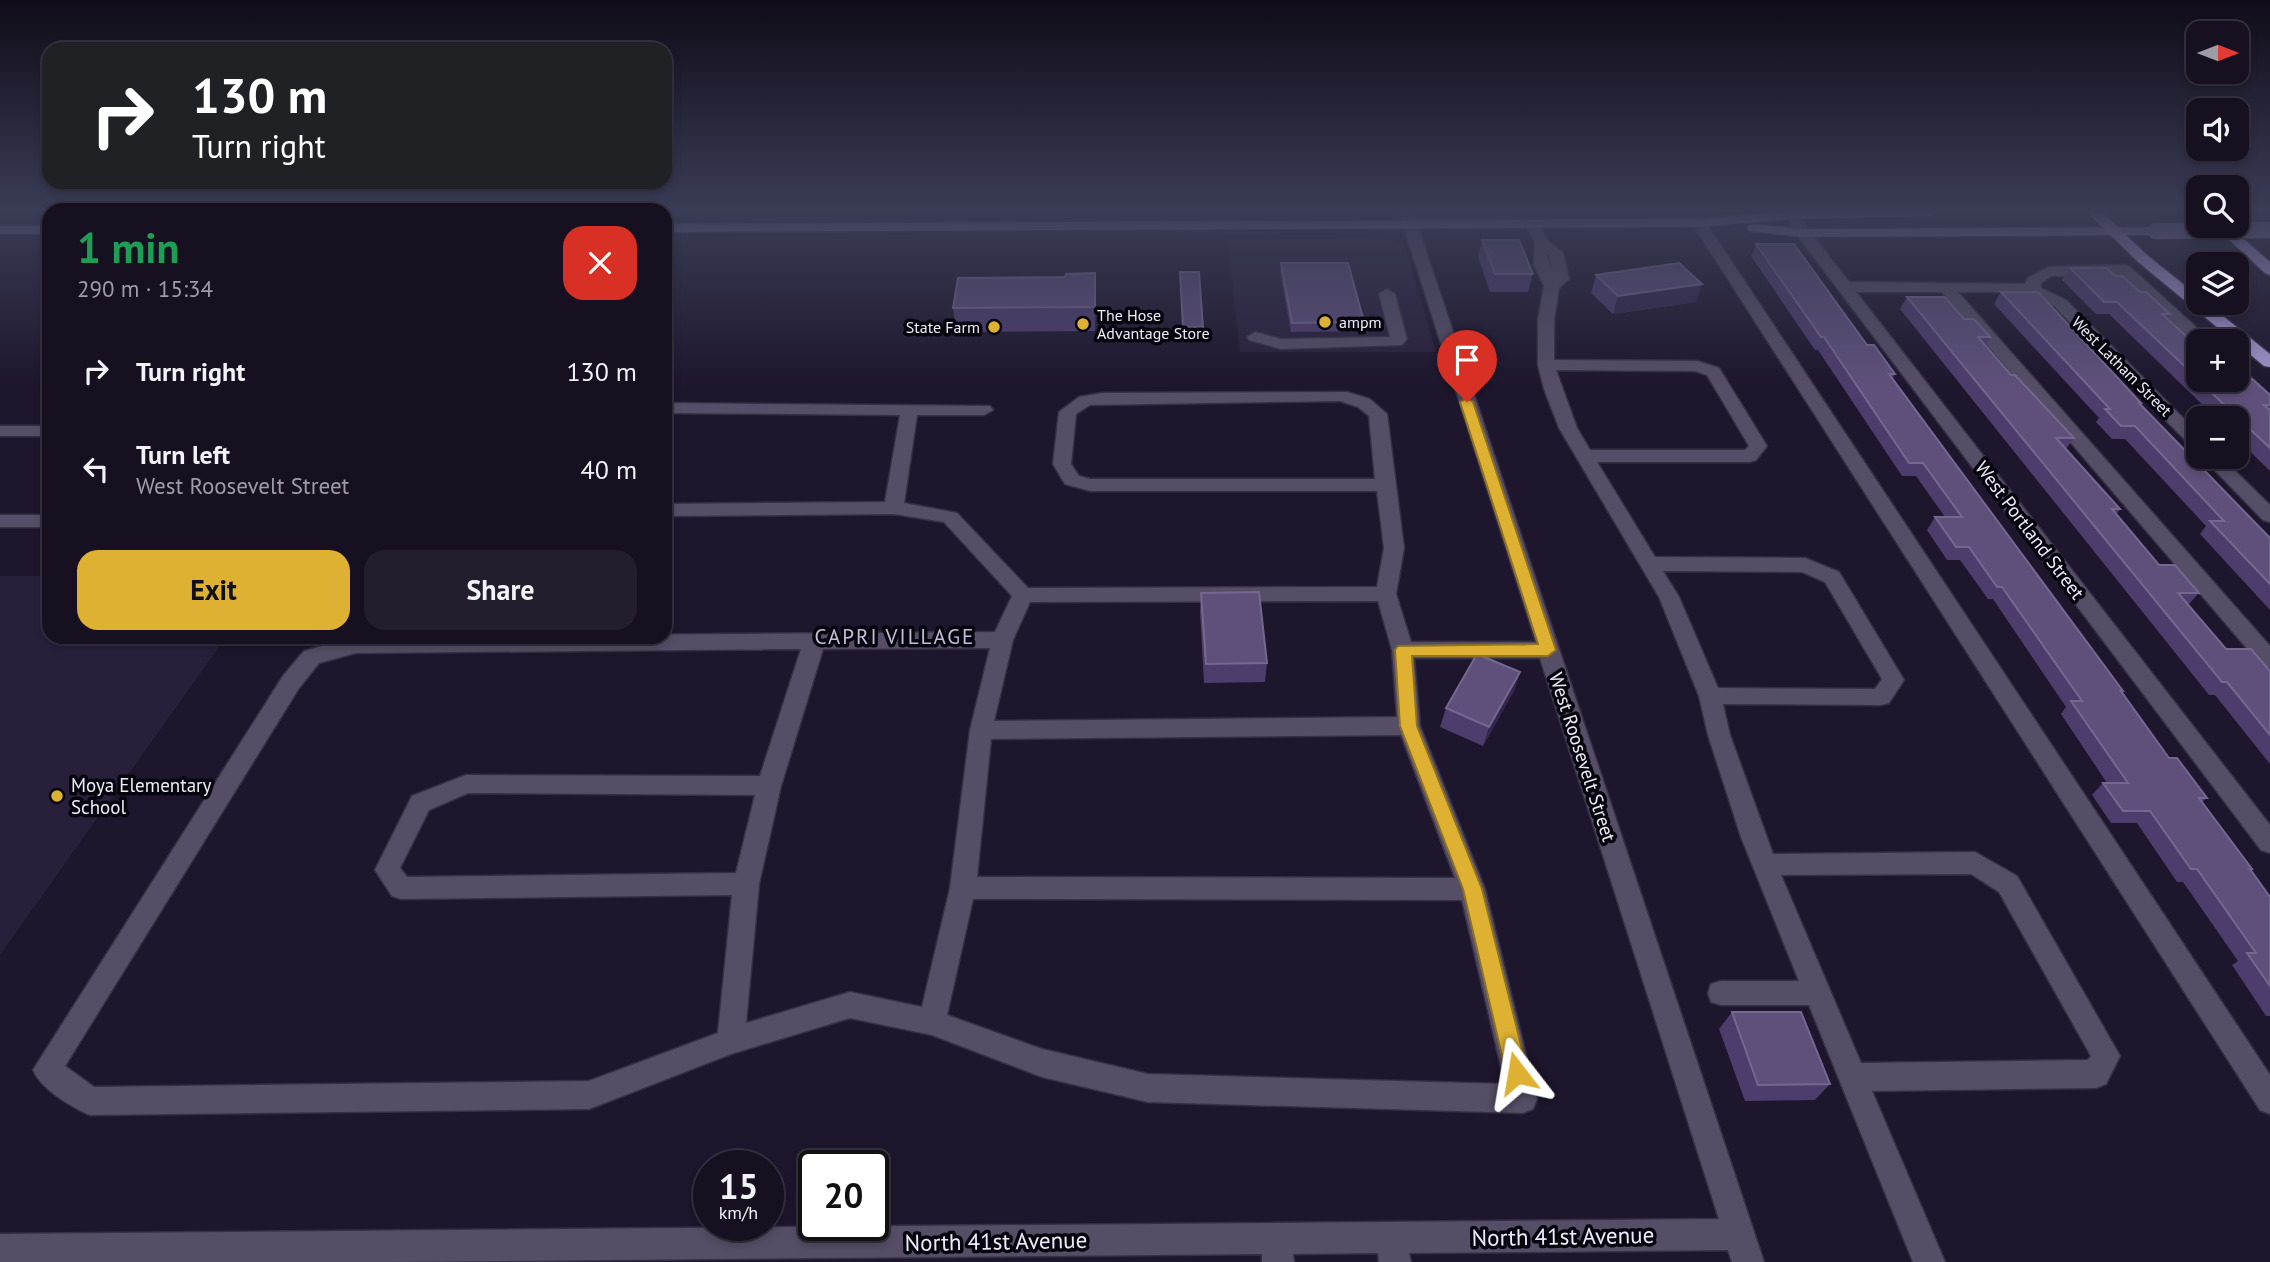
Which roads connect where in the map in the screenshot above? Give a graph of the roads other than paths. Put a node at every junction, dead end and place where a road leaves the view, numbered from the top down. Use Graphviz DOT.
graph roads {
  1 [pos="1425,271"];
  2 [pos="1543,271"];
  3 [pos="1730,271"];
  4 [pos="1832,271"];
  5 [pos="2091,271"];
  6 [pos="2126,271"];
  7 [pos="2160,271"];
  8 [pos="1945,286"];
  9 [pos="1845,287"];
  10 [pos="2038,292"];
  11 [pos="1387,294"];
  12 [pos="2189,329"];
  13 [pos="1255,337"];
  14 [pos="2270,362"];
  15 [pos="1546,365"];
  16 [pos="2249,385"];
  17 [pos="2270,404"];
  18 [pos="672,408"];
  19 [pos="909,410"];
  20 [pos="984,410"];
  21 [pos="0,431"];
  22 [pos="42,431"];
  23 [pos="2186,431"];
  24 [pos="1585,456"];
  25 [pos="2223,469"];
  26 [pos="1385,485"];
  27 [pos="894,508"];
  28 [pos="672,510"];
  29 [pos="2270,516"];
  30 [pos="0,521"];
  31 [pos="42,521"];
  32 [pos="1651,564"];
  33 [pos="1386,594"];
  34 [pos="1023,595"];
  35 [pos="815,640"];
  36 [pos="1002,640"];
  37 [pos="672,642"];
  38 [pos="448,644"];
  39 [pos="1403,650"];
  40 [pos="1548,650"];
  41 [pos="2270,660"];
  42 [pos="1710,696"];
  43 [pos="1409,726"];
  44 [pos="981,730"];
  45 [pos="769,786"];
  46 [pos="2270,843"];
  47 [pos="1764,865"];
  48 [pos="746,884"];
  49 [pos="963,888"];
  50 [pos="1472,889"];
  51 [pos="1721,993"];
  52 [pos="1817,993"];
  53 [pos="933,1022"];
  54 [pos="731,1041"];
  55 [pos="1852,1077"];
  56 [pos="2270,1100"];
  57 [pos="1744,1248"];
  58 [pos="0,1250"];
  59 [pos="1277,1250"];
  60 [pos="1394,1250"];
  61 [pos="832,1252"];
  62 [pos="536,1254"];
  63 [pos="1929,1262"];
  1 -- 40 [label="street, West Roosevelt Street"];
  2 -- 15 [label="street"];
  3 -- 56 [label="street"];
  4 -- 9 [label="street, West Portland Street"];
  5 -- 10 [label="street"];
  6 -- 12 [label="street"];
  7 -- 14 [label="highway"];
  8 -- 9 [label="street"];
  8 -- 10 [label="street"];
  8 -- 41 [label="street"];
  9 -- 46 [label="street, West Portland Street"];
  10 -- 23 [label="street, West Latham Street"];
  11 -- 13 [label="street"];
  15 -- 24 [label="street"];
  15 -- 24 [label="street"];
  16 -- 17 [label="street"];
  18 -- 19 [label="street"];
  19 -- 20 [label="street"];
  19 -- 27 [label="street"];
  21 -- 22 [label="street"];
  24 -- 32 [label="street"];
  25 -- 29 [label="street"];
  26 -- 26 [label="street"];
  26 -- 33 [label="street"];
  27 -- 28 [label="street"];
  27 -- 34 [label="street"];
  30 -- 31 [label="street"];
  32 -- 42 [label="street"];
  32 -- 42 [label="street"];
  33 -- 34 [label="street"];
  33 -- 39 [label="street"];
  34 -- 36 [label="street"];
  35 -- 36 [label="street"];
  35 -- 37 [label="street"];
  35 -- 45 [label="street"];
  36 -- 44 [label="street"];
  38 -- 54 [label="street"];
  39 -- 40 [label="street"];
  39 -- 43 [label="street"];
  40 -- 57 [label="street, West Roosevelt Street"];
  42 -- 47 [label="street"];
  43 -- 44 [label="street"];
  43 -- 50 [label="street"];
  44 -- 49 [label="street"];
  45 -- 48 [label="street"];
  45 -- 48 [label="street"];
  47 -- 52 [label="street"];
  47 -- 55 [label="street"];
  48 -- 54 [label="street"];
  49 -- 50 [label="street"];
  49 -- 53 [label="street"];
  50 -- 53 [label="street"];
  51 -- 52 [label="street"];
  52 -- 55 [label="street"];
  53 -- 54 [label="street"];
  55 -- 63 [label="street"];
  57 -- 60 [label="street, North 41st Avenue"];
  58 -- 62 [label="street, North 41st Avenue"];
  59 -- 60 [label="street, North 41st Avenue"];
  59 -- 61 [label="street, North 41st Avenue"];
  61 -- 62 [label="street, North 41st Avenue"];
}
